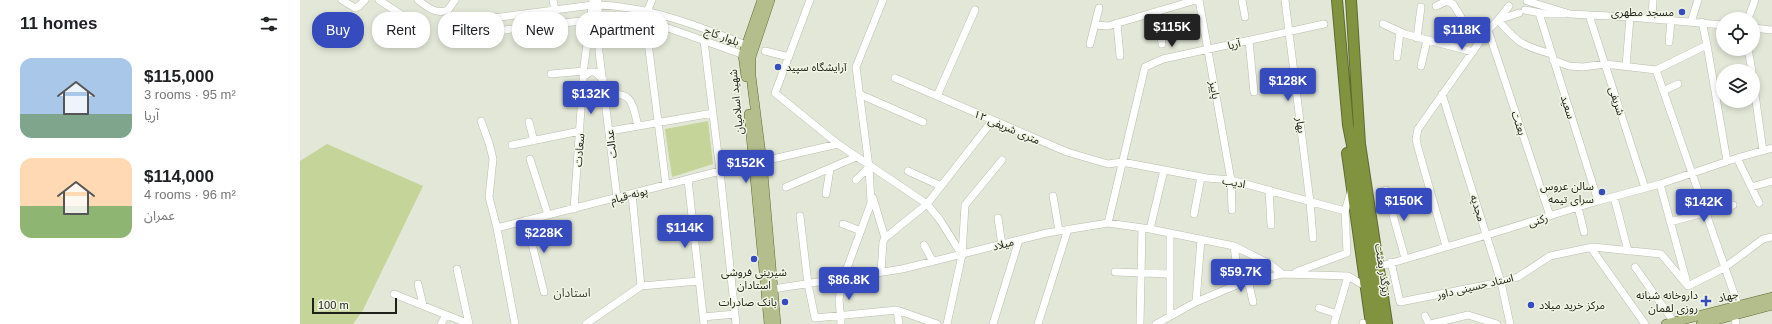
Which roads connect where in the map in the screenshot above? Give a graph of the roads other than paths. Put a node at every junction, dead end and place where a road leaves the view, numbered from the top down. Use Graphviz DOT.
graph roads {
  1 [pos="342,0"];
  2 [pos="364,0"];
  3 [pos="379,0"];
  4 [pos="418,0"];
  5 [pos="455,0"];
  6 [pos="553,0"];
  7 [pos="652,0"];
  8 [pos="762,0"];
  9 [pos="770,0"];
  10 [pos="810,0"];
  11 [pos="883,0"];
  12 [pos="1197,0"];
  13 [pos="1242,0"];
  14 [pos="1285,0"];
  15 [pos="1337,0"];
  16 [pos="1351,0"];
  17 [pos="1653,0"];
  18 [pos="1698,0"];
  19 [pos="1755,0"];
  20 [pos="1527,1"];
  21 [pos="595,2"];
  22 [pos="1509,3"];
  23 [pos="1436,6"];
  24 [pos="1421,7"];
  25 [pos="1099,8"];
  26 [pos="555,10"];
  27 [pos="975,10"];
  28 [pos="1158,11"];
  29 [pos="1522,11"];
  30 [pos="397,12"];
  31 [pos="594,12"];
  32 [pos="648,12"];
  33 [pos="1751,12"];
  34 [pos="1539,13"];
  35 [pos="1570,14"];
  36 [pos="1589,15"];
  37 [pos="504,17"];
  38 [pos="1245,17"];
  39 [pos="1630,17"];
  40 [pos="1652,18"];
  41 [pos="668,20"];
  42 [pos="1498,20"];
  43 [pos="1671,20"];
  44 [pos="576,21"];
  45 [pos="1691,22"];
  46 [pos="1702,22"];
  47 [pos="1118,23"];
  48 [pos="1324,24"];
  49 [pos="1383,24"];
  50 [pos="1716,24"];
  51 [pos="1095,25"];
  52 [pos="668,28"];
  53 [pos="504,29"];
  54 [pos="1760,29"];
  55 [pos="1488,30"];
  56 [pos="1772,30"];
  57 [pos="1289,31"];
  58 [pos="1400,32"];
  59 [pos="1417,38"];
  60 [pos="1249,40"];
  61 [pos="1427,40"];
  62 [pos="1482,40"];
  63 [pos="704,41"];
  64 [pos="1669,42"];
  65 [pos="1090,44"];
  66 [pos="1162,44"];
  67 [pos="1707,45"];
  68 [pos="588,48"];
  69 [pos="598,48"];
  70 [pos="649,48"];
  71 [pos="1208,50"];
  72 [pos="748,51"];
  73 [pos="765,51"];
  74 [pos="1473,52"];
  75 [pos="1120,56"];
  76 [pos="789,57"];
  77 [pos="1397,57"];
  78 [pos="1552,57"];
  79 [pos="1605,64"];
  80 [pos="1421,66"];
  81 [pos="1626,66"];
  82 [pos="1656,70"];
  83 [pos="551,74"];
  84 [pos="583,74"];
  85 [pos="895,78"];
  86 [pos="603,79"];
  87 [pos="1678,84"];
  88 [pos="1663,91"];
  89 [pos="1254,92"];
  90 [pos="605,94"];
  91 [pos="859,94"];
  92 [pos="1442,94"];
  93 [pos="937,96"];
  94 [pos="1757,108"];
  95 [pos="713,113"];
  96 [pos="480,121"];
  97 [pos="992,121"];
  98 [pos="529,122"];
  99 [pos="924,122"];
  100 [pos="660,123"];
  101 [pos="1360,124"];
  102 [pos="1348,125"];
  103 [pos="638,126"];
  104 [pos="580,131"];
  105 [pos="610,131"];
  106 [pos="534,141"];
  107 [pos="838,144"];
  108 [pos="512,146"];
  109 [pos="1772,148"];
  110 [pos="1764,151"];
  111 [pos="856,157"];
  112 [pos="1737,158"];
  113 [pos="530,159"];
  114 [pos="1002,160"];
  115 [pos="1727,161"];
  116 [pos="758,162"];
  117 [pos="1122,162"];
  118 [pos="869,167"];
  119 [pos="830,169"];
  120 [pos="1164,170"];
  121 [pos="720,171"];
  122 [pos="908,171"];
  123 [pos="1692,174"];
  124 [pos="1201,177"];
  125 [pos="688,180"];
  126 [pos="856,180"];
  127 [pos="1231,180"];
  128 [pos="1772,181"];
  129 [pos="1660,184"];
  130 [pos="666,185"];
  131 [pos="941,186"];
  132 [pos="786,187"];
  133 [pos="1751,187"];
  134 [pos="1645,188"];
  135 [pos="870,189"];
  136 [pos="1269,190"];
  137 [pos="1351,190"];
  138 [pos="1386,190"];
  139 [pos="632,194"];
  140 [pos="826,194"];
  141 [pos="1053,196"];
  142 [pos="1614,197"];
  143 [pos="617,198"];
  144 [pos="1598,201"];
  145 [pos="1310,202"];
  146 [pos="1759,203"];
  147 [pos="927,204"];
  148 [pos="1733,205"];
  149 [pos="1578,207"];
  150 [pos="574,209"];
  151 [pos="1232,210"];
  152 [pos="1345,211"];
  153 [pos="1706,213"];
  154 [pos="1194,214"];
  155 [pos="548,215"];
  156 [pos="800,216"];
  157 [pos="1550,216"];
  158 [pos="998,218"];
  159 [pos="526,220"];
  160 [pos="1108,222"];
  161 [pos="1670,222"];
  162 [pos="843,224"];
  163 [pos="1271,225"];
  164 [pos="497,228"];
  165 [pos="1146,228"];
  166 [pos="1068,229"];
  167 [pos="1059,230"];
  168 [pos="861,231"];
  169 [pos="1584,232"];
  170 [pos="1170,233"];
  171 [pos="1487,235"];
  172 [pos="885,238"];
  173 [pos="1313,238"];
  174 [pos="1772,238"];
  175 [pos="1201,239"];
  176 [pos="1019,240"];
  177 [pos="924,245"];
  178 [pos="1002,245"];
  179 [pos="1234,246"];
  180 [pos="1446,246"];
  181 [pos="1591,248"];
  182 [pos="1628,251"];
  183 [pos="962,255"];
  184 [pos="1404,258"];
  185 [pos="933,262"];
  186 [pos="1388,263"];
  187 [pos="1635,267"];
  188 [pos="1724,268"];
  189 [pos="458,270"];
  190 [pos="881,272"];
  191 [pos="1115,272"];
  192 [pos="1141,272"];
  193 [pos="1170,274"];
  194 [pos="1282,274"];
  195 [pos="1292,274"];
  196 [pos="1348,276"];
  197 [pos="843,279"];
  198 [pos="1248,280"];
  199 [pos="699,281"];
  200 [pos="1501,282"];
  201 [pos="418,284"];
  202 [pos="808,284"];
  203 [pos="1239,284"];
  204 [pos="642,286"];
  205 [pos="1365,286"];
  206 [pos="1688,286"];
  207 [pos="773,289"];
  208 [pos="544,292"];
  209 [pos="394,294"];
  210 [pos="1772,297"];
  211 [pos="1196,302"];
  212 [pos="1253,302"];
  213 [pos="423,305"];
  214 [pos="1738,305"];
  215 [pos="1772,306"];
  216 [pos="1319,308"];
  217 [pos="897,310"];
  218 [pos="735,314"];
  219 [pos="1337,314"];
  220 [pos="446,315"];
  221 [pos="839,316"];
  222 [pos="1170,316"];
  223 [pos="1425,316"];
  224 [pos="704,320"];
  225 [pos="1735,320"];
  226 [pos="513,323"];
  227 [pos="1670,323"];
  228 [pos="441,324"];
  229 [pos="469,324"];
  230 [pos="586,324"];
  231 [pos="736,324"];
  232 [pos="769,324"];
  233 [pos="776,324"];
  234 [pos="841,324"];
  235 [pos="899,324"];
  236 [pos="937,324"];
  237 [pos="947,324"];
  238 [pos="992,324"];
  239 [pos="1038,324"];
  240 [pos="1140,324"];
  241 [pos="1156,324"];
  242 [pos="1334,324"];
  243 [pos="1366,324"];
  244 [pos="1387,324"];
  245 [pos="1430,324"];
  246 [pos="1497,324"];
  247 [pos="1510,324"];
  248 [pos="1645,324"];
  249 [pos="1701,324"];
  1 -- 2 [label="street"];
  3 -- 30 [label="street"];
  4 -- 5 [label="street"];
  6 -- 26 [label="street"];
  7 -- 32 [label="street"];
  8 -- 72 [label="main road"];
  9 -- 72 [label="main road"];
  10 -- 76 [label="street"];
  11 -- 91 [label="street"];
  12 -- 28 [label="street"];
  12 -- 71 [label="street, پاییز"];
  13 -- 38 [label="street"];
  14 -- 57 [label="street, بهار"];
  15 -- 102 [label="highway"];
  16 -- 101 [label="highway"];
  17 -- 40 [label="street"];
  18 -- 45 [label="street"];
  19 -- 33 [label="street"];
  20 -- 29 [label="street"];
  20 -- 35 [label="street"];
  21 -- 26 [label="street, بلوار کاج"];
  21 -- 31 [label="street"];
  21 -- 32 [label="street, بلوار کاج"];
  22 -- 29 [label="street"];
  22 -- 42 [label="street"];
  23 -- 62 [label="street"];
  24 -- 59 [label="street"];
  25 -- 51 [label="street"];
  26 -- 37 [label="street, بلوار کاج"];
  27 -- 93 [label="street"];
  28 -- 47 [label="street"];
  28 -- 66 [label="street"];
  29 -- 34 [label="street"];
  29 -- 42 [label="street"];
  34 -- 35 [label="street"];
  34 -- 78 [label="street, سعید"];
  35 -- 36 [label="street"];
  36 -- 39 [label="street"];
  36 -- 79 [label="street, شریفی"];
  39 -- 40 [label="street"];
  39 -- 81 [label="street"];
  40 -- 43 [label="street"];
  41 -- 72 [label="street, بلوار کاج"];
  42 -- 55 [label="street"];
  42 -- 78 [label="street"];
  43 -- 45 [label="street"];
  43 -- 64 [label="street"];
  44 -- 53 [label="street, بلوار کاج"];
  45 -- 46 [label="street"];
  46 -- 50 [label="street"];
  46 -- 67 [label="street"];
  47 -- 51 [label="street"];
  47 -- 75 [label="street"];
  48 -- 57 [label="street, آریا"];
  49 -- 58 [label="street"];
  51 -- 65 [label="street"];
  52 -- 63 [label="street, بلوار کاج"];
  54 -- 56 [label="street"];
  55 -- 62 [label="street"];
  55 -- 157 [label="street, بعثت"];
  57 -- 60 [label="street, آریا"];
  57 -- 145 [label="street, بهار"];
  58 -- 59 [label="street"];
  58 -- 77 [label="street"];
  59 -- 61 [label="street"];
  60 -- 71 [label="street, آریا"];
  60 -- 89 [label="street"];
  61 -- 74 [label="street"];
  61 -- 80 [label="street"];
  62 -- 74 [label="street"];
  63 -- 72 [label="street, بلوار کاج"];
  63 -- 95 [label="street"];
  67 -- 82 [label="street"];
  67 -- 115 [label="street"];
  68 -- 84 [label="street, سعادت"];
  69 -- 86 [label="street, عدالت"];
  70 -- 100 [label="street"];
  71 -- 117 [label="street, آریا"];
  71 -- 127 [label="street, پاییز"];
  72 -- 116 [label="main road, شهید اسلامیان"];
  73 -- 76 [label="street"];
  74 -- 92 [label="street"];
  76 -- 107 [label="street"];
  78 -- 79 [label="street"];
  78 -- 144 [label="street, سعید"];
  79 -- 81 [label="street"];
  79 -- 134 [label="street, شریفی"];
  81 -- 82 [label="street"];
  82 -- 88 [label="street"];
  83 -- 84 [label="street"];
  84 -- 86 [label="street"];
  84 -- 104 [label="street, سعادت"];
  85 -- 93 [label="street, ۱۲ متری شریفی"];
  86 -- 90 [label="street, عدالت"];
  87 -- 88 [label="street"];
  88 -- 123 [label="street"];
  90 -- 103 [label="street"];
  90 -- 105 [label="street, عدالت"];
  91 -- 99 [label="street"];
  91 -- 118 [label="street"];
  92 -- 171 [label="street, مجدیه"];
  92 -- 180 [label="street"];
  93 -- 97 [label="street, ۱۲ متری شریفی"];
  94 -- 110 [label="street"];
  95 -- 100 [label="street"];
  95 -- 121 [label="street"];
  96 -- 164 [label="street"];
  97 -- 117 [label="street, ۱۲ متری شریفی"];
  97 -- 131 [label="street"];
  98 -- 106 [label="street"];
  100 -- 103 [label="street"];
  100 -- 130 [label="street"];
  101 -- 186 [label="highway"];
  101 -- 244 [label="highway, زیرگذر بعثت"];
  102 -- 137 [label="highway"];
  102 -- 244 [label="highway, زیرگذر بعثت"];
  103 -- 105 [label="street"];
  104 -- 106 [label="street"];
  104 -- 150 [label="street, سعادت"];
  105 -- 143 [label="street, عدالت"];
  106 -- 108 [label="street"];
  107 -- 111 [label="street"];
  107 -- 116 [label="street, پونه-قیام"];
  109 -- 110 [label="street, رکنی"];
  110 -- 112 [label="street, رکنی"];
  111 -- 118 [label="street"];
  111 -- 119 [label="street"];
  112 -- 115 [label="street, رکنی"];
  112 -- 133 [label="street"];
  113 -- 155 [label="street"];
  114 -- 183 [label="street"];
  115 -- 123 [label="street, رکنی"];
  116 -- 121 [label="street, پونه-قیام"];
  116 -- 207 [label="main road, شهید اسلامیان"];
  116 -- 232 [label="main road, شهید اسلامیان"];
  117 -- 120 [label="street, ادیب"];
  117 -- 160 [label="street"];
  118 -- 126 [label="street"];
  118 -- 135 [label="street"];
  118 -- 147 [label="street"];
  119 -- 132 [label="street"];
  119 -- 140 [label="street"];
  120 -- 124 [label="street, ادیب"];
  120 -- 165 [label="street"];
  121 -- 125 [label="street, پونه-قیام"];
  121 -- 218 [label="street"];
  122 -- 131 [label="street"];
  123 -- 129 [label="street, رکنی"];
  123 -- 153 [label="street"];
  124 -- 127 [label="street, ادیب"];
  124 -- 154 [label="street"];
  125 -- 130 [label="street, پونه-قیام"];
  125 -- 199 [label="street"];
  127 -- 136 [label="street, ادیب"];
  127 -- 151 [label="street, پاییز"];
  128 -- 133 [label="street"];
  129 -- 134 [label="street, رکنی"];
  129 -- 161 [label="street"];
  130 -- 139 [label="street, پونه-قیام"];
  131 -- 147 [label="street"];
  133 -- 146 [label="street"];
  134 -- 142 [label="street, رکنی"];
  135 -- 168 [label="street"];
  135 -- 172 [label="street"];
  136 -- 145 [label="street, ادیب"];
  136 -- 163 [label="street"];
  137 -- 152 [label="street"];
  137 -- 205 [label="highway"];
  138 -- 184 [label="street"];
  139 -- 143 [label="street, پونه-قیام"];
  139 -- 204 [label="street"];
  141 -- 167 [label="street"];
  142 -- 144 [label="street, رکنی"];
  142 -- 182 [label="street"];
  143 -- 150 [label="street, پونه-قیام"];
  144 -- 149 [label="street, رکنی"];
  145 -- 152 [label="street, ادیب"];
  145 -- 173 [label="street, بهار"];
  147 -- 172 [label="street"];
  147 -- 183 [label="street"];
  148 -- 153 [label="street"];
  149 -- 157 [label="street, رکنی"];
  149 -- 169 [label="street"];
  150 -- 155 [label="street, پونه-قیام"];
  152 -- 195 [label="street"];
  153 -- 161 [label="street"];
  153 -- 188 [label="street"];
  155 -- 159 [label="street, پونه-قیام"];
  156 -- 202 [label="street"];
  157 -- 171 [label="street, رکنی"];
  158 -- 178 [label="street"];
  159 -- 164 [label="street, پونه-قیام"];
  159 -- 208 [label="street"];
  160 -- 165 [label="street, میلاد"];
  160 -- 166 [label="street, میلاد"];
  161 -- 206 [label="street"];
  162 -- 168 [label="street"];
  164 -- 226 [label="street"];
  165 -- 170 [label="street, میلاد"];
  165 -- 192 [label="street"];
  166 -- 167 [label="street, میلاد"];
  166 -- 239 [label="street"];
  167 -- 176 [label="street, میلاد"];
  168 -- 197 [label="street"];
  170 -- 175 [label="street, میلاد"];
  170 -- 193 [label="street"];
  171 -- 180 [label="street, رکنی"];
  171 -- 200 [label="street, مجدیه"];
  172 -- 190 [label="street"];
  174 -- 188 [label="street"];
  175 -- 179 [label="street, میلاد"];
  175 -- 211 [label="street"];
  176 -- 178 [label="street, میلاد"];
  176 -- 238 [label="street"];
  177 -- 185 [label="street"];
  178 -- 183 [label="street, میلاد"];
  179 -- 194 [label="street, میلاد"];
  179 -- 203 [label="street"];
  180 -- 184 [label="street, رکنی"];
  181 -- 182 [label="street, استاد حسینی داور"];
  181 -- 200 [label="street, استاد حسینی داور"];
  181 -- 248 [label="street"];
  182 -- 206 [label="street, استاد حسینی داور"];
  183 -- 185 [label="street, میلاد"];
  183 -- 237 [label="street"];
  184 -- 186 [label="street, رکنی"];
  185 -- 190 [label="street, میلاد"];
  186 -- 200 [label="street, استاد حسینی داور"];
  186 -- 244 [label="highway"];
  187 -- 227 [label="street"];
  188 -- 206 [label="street"];
  188 -- 214 [label="street"];
  189 -- 229 [label="street"];
  190 -- 197 [label="street, میلاد"];
  191 -- 192 [label="street"];
  192 -- 193 [label="street"];
  192 -- 240 [label="street"];
  193 -- 222 [label="street"];
  194 -- 195 [label="street"];
  194 -- 198 [label="street"];
  195 -- 196 [label="street"];
  196 -- 205 [label="street"];
  196 -- 219 [label="street"];
  197 -- 202 [label="street, میلاد"];
  197 -- 221 [label="street"];
  198 -- 203 [label="street"];
  198 -- 212 [label="street"];
  199 -- 204 [label="street"];
  199 -- 224 [label="street"];
  200 -- 247 [label="street, مجدیه"];
  201 -- 213 [label="street"];
  202 -- 207 [label="street, میلاد"];
  202 -- 221 [label="street"];
  203 -- 211 [label="street"];
  204 -- 230 [label="street"];
  205 -- 243 [label="highway"];
  207 -- 233 [label="main road, شهید اسلامیان"];
  209 -- 213 [label="street"];
  210 -- 214 [label="main road, جهاد"];
  211 -- 222 [label="street"];
  213 -- 220 [label="street"];
  214 -- 227 [label="main road, جهاد"];
  215 -- 225 [label="main road, جهاد"];
  216 -- 219 [label="street"];
  217 -- 221 [label="street"];
  217 -- 235 [label="street"];
  217 -- 236 [label="street"];
  218 -- 224 [label="street"];
  218 -- 231 [label="street"];
  219 -- 242 [label="street"];
  220 -- 228 [label="street"];
  220 -- 229 [label="street"];
  221 -- 234 [label="street"];
  222 -- 241 [label="street"];
  223 -- 245 [label="street"];
  225 -- 249 [label="main road, جهاد"];
  245 -- 246 [label="street"];
}
